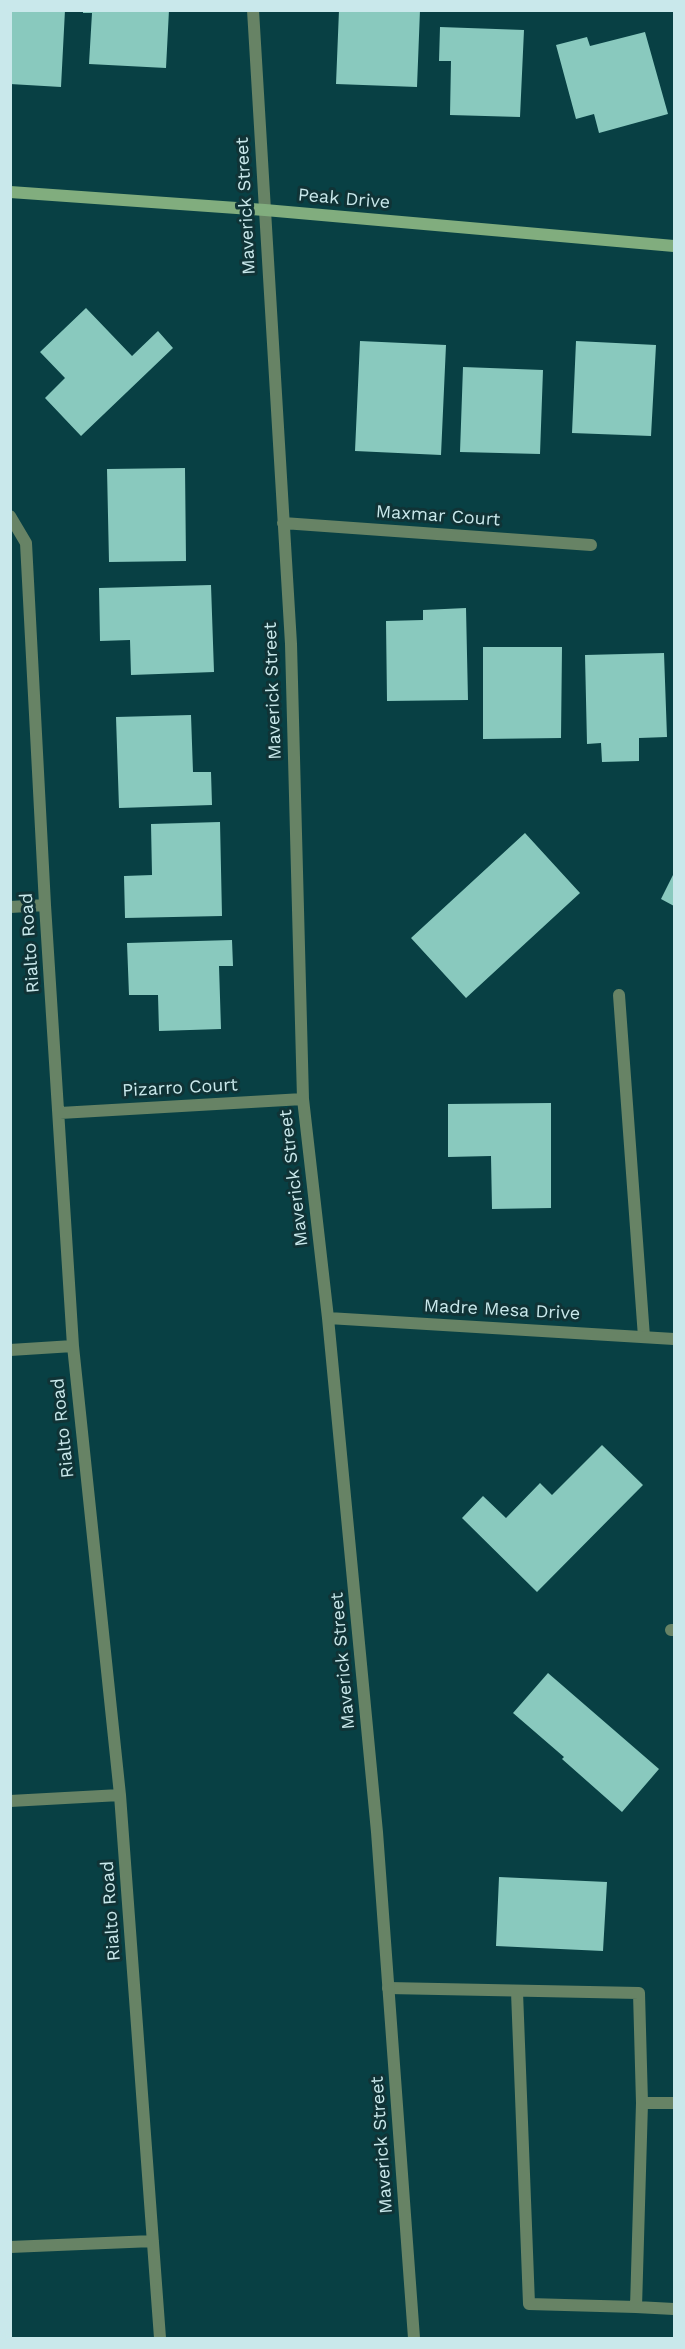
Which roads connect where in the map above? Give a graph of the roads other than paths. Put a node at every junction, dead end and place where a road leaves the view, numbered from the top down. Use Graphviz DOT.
graph roads {
  1 [pos="253,10"];
  2 [pos="10,192"];
  3 [pos="265,210"];
  4 [pos="675,246"];
  5 [pos="10,516"];
  6 [pos="283,523"];
  7 [pos="591,545"];
  8 [pos="45,905"];
  9 [pos="10,907"];
  10 [pos="620,995"];
  11 [pos="303,1099"];
  12 [pos="60,1113"];
  13 [pos="328,1317"];
  14 [pos="644,1337"];
  15 [pos="675,1339"];
  16 [pos="73,1346"];
  17 [pos="10,1350"];
  18 [pos="120,1796"];
  19 [pos="10,1801"];
  20 [pos="388,1988"];
  21 [pos="518,1992"];
  22 [pos="642,2103"];
  23 [pos="675,2103"];
  24 [pos="153,2241"];
  25 [pos="10,2247"];
  26 [pos="636,2307"];
  27 [pos="675,2309"];
  28 [pos="160,2338"];
  29 [pos="414,2338"];
  1 -- 3 [label="street, Maverick Street"];
  2 -- 3 [label="street, Peak Drive"];
  3 -- 4 [label="street, Peak Drive"];
  3 -- 6 [label="street, Maverick Street"];
  5 -- 8 [label="street, Rialto Road"];
  6 -- 7 [label="street, Maxmar Court"];
  6 -- 11 [label="street, Maverick Street"];
  8 -- 9 [label="street"];
  8 -- 12 [label="street, Rialto Road"];
  10 -- 14 [label="street"];
  11 -- 12 [label="street, Pizarro Court"];
  11 -- 13 [label="street, Maverick Street"];
  12 -- 16 [label="street, Rialto Road"];
  13 -- 14 [label="street, Madre Mesa Drive"];
  13 -- 20 [label="street, Maverick Street"];
  14 -- 15 [label="street, Madre Mesa Drive"];
  16 -- 17 [label="street"];
  16 -- 18 [label="street, Rialto Road"];
  18 -- 19 [label="street"];
  18 -- 24 [label="street, Rialto Road"];
  20 -- 21 [label="street"];
  20 -- 29 [label="street, Maverick Street"];
  21 -- 22 [label="street"];
  21 -- 26 [label="street"];
  22 -- 23 [label="street"];
  22 -- 26 [label="street"];
  24 -- 25 [label="street"];
  24 -- 28 [label="street, Rialto Road"];
  26 -- 27 [label="street"];
}
